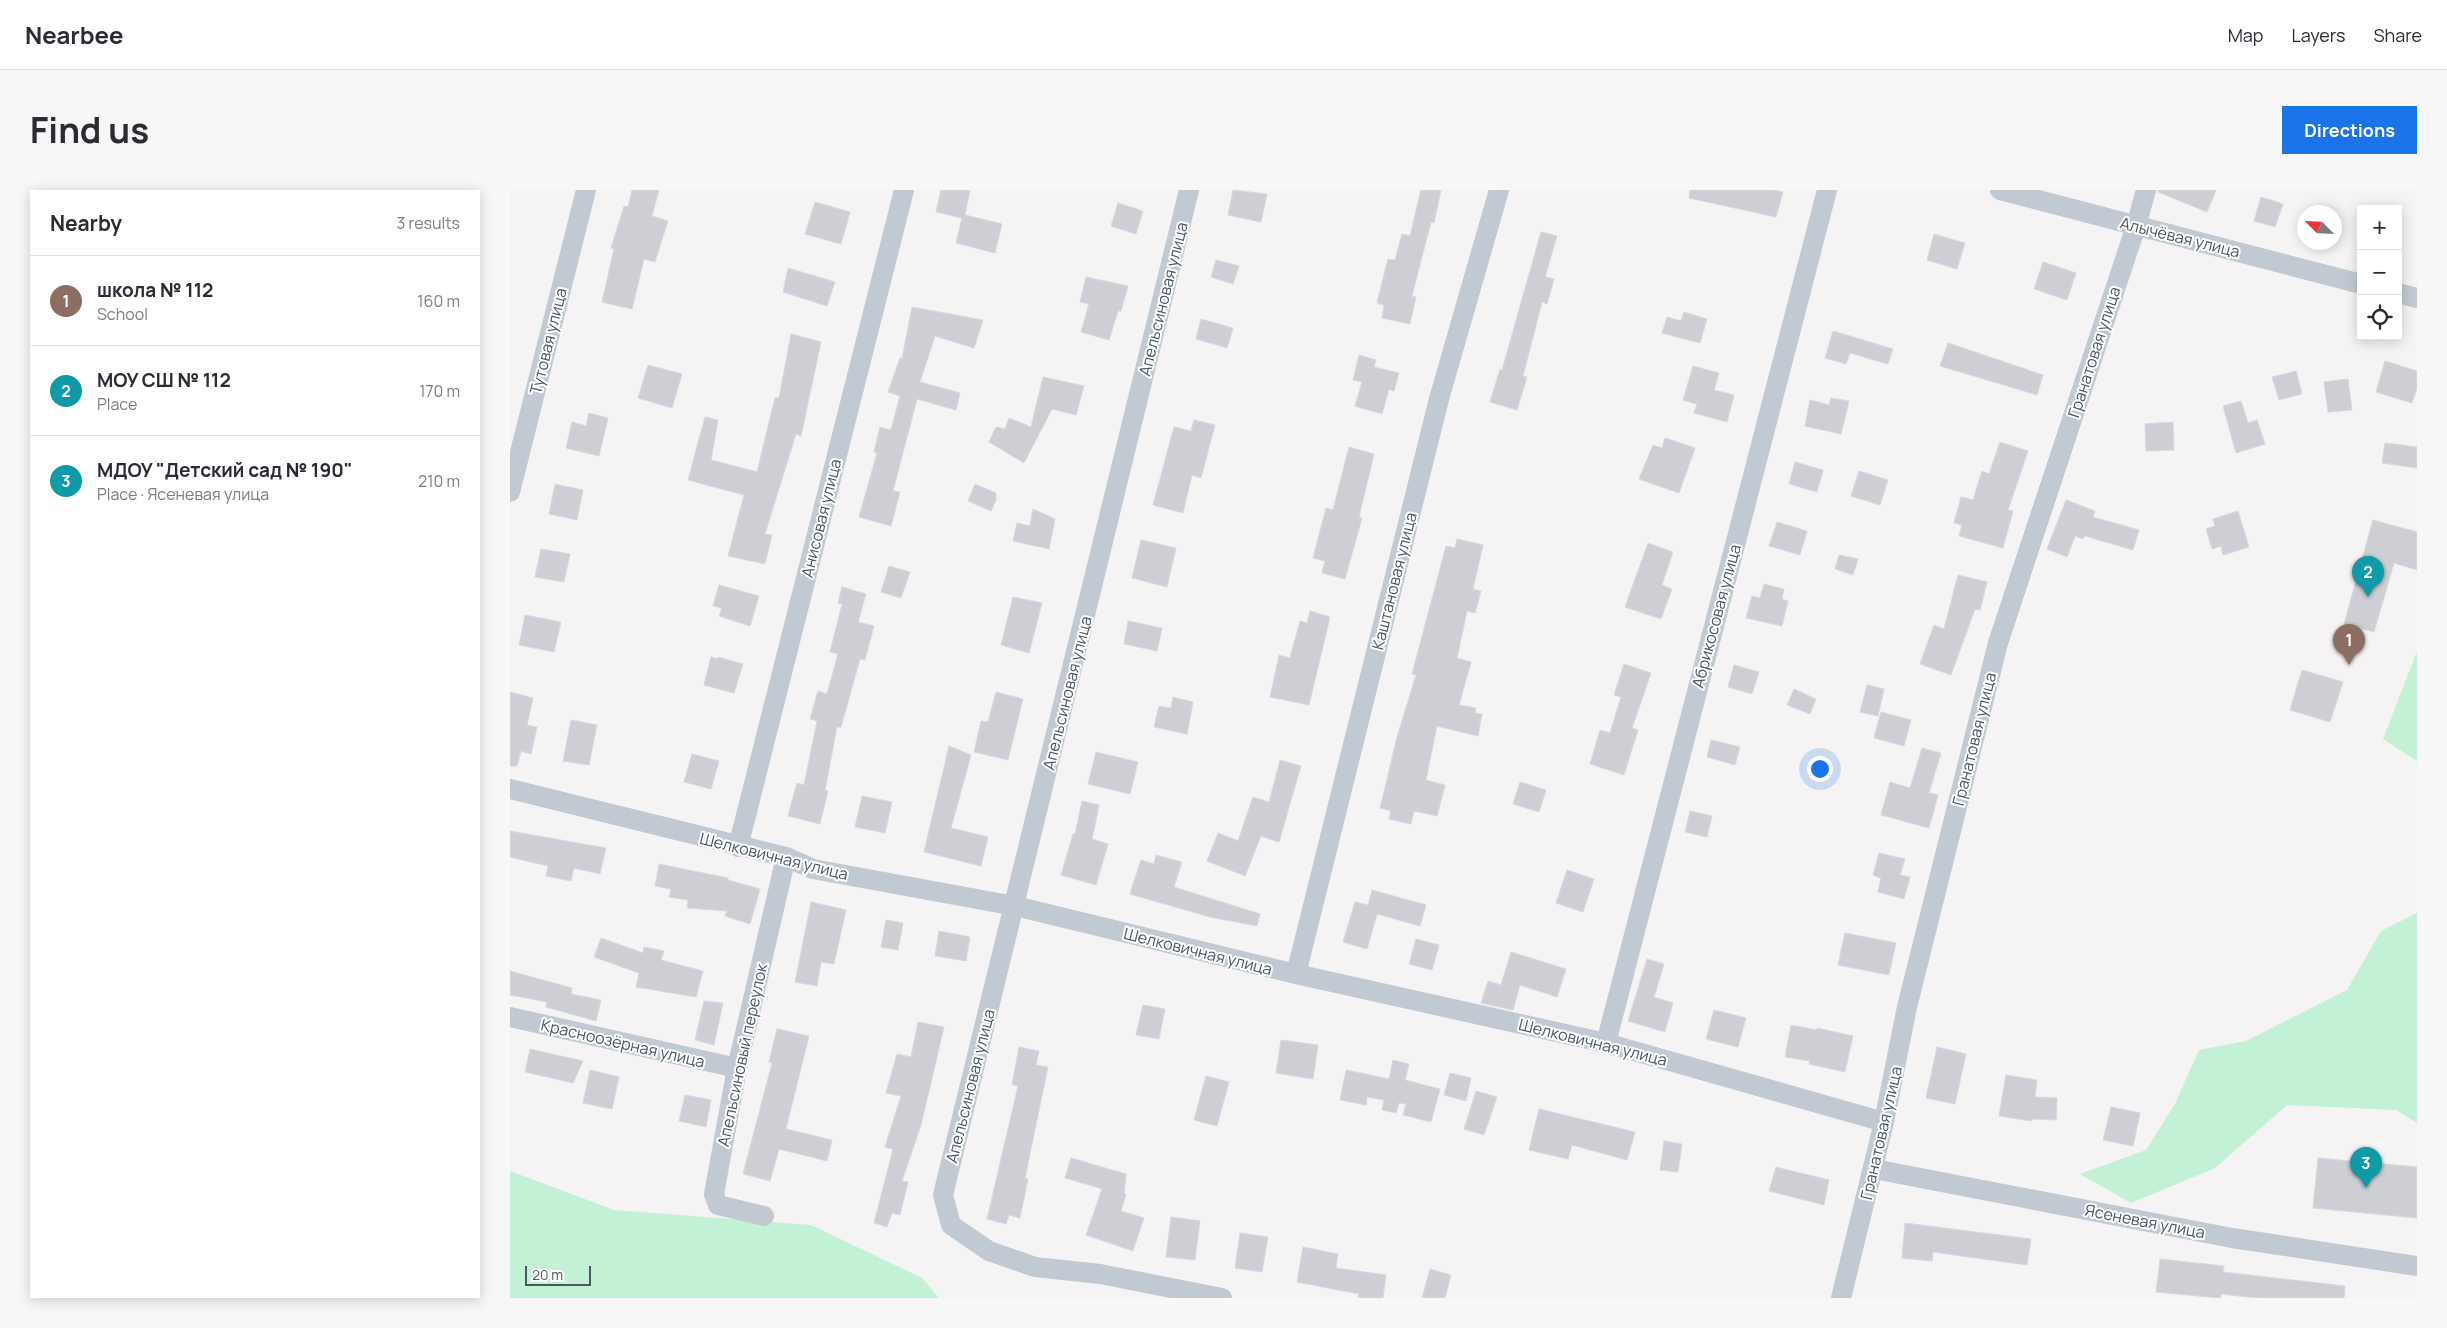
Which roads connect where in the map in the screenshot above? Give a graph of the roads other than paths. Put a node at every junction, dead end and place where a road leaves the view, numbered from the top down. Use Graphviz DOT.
graph roads {
  1 [pos="586,190"];
  2 [pos="904,190"];
  3 [pos="1189,190"];
  4 [pos="1499,190"];
  5 [pos="1827,190"];
  6 [pos="2000,190"];
  7 [pos="2146,190"];
  8 [pos="2136,226"];
  9 [pos="2357,283"];
  10 [pos="2402,294"];
  11 [pos="2417,298"];
  12 [pos="510,492"];
  13 [pos="510,788"];
  14 [pos="738,847"];
  15 [pos="786,857"];
  16 [pos="1015,906"];
  17 [pos="1296,974"];
  18 [pos="510,1016"];
  19 [pos="1606,1042"];
  20 [pos="737,1068"];
  21 [pos="1884,1122"];
  22 [pos="1874,1169"];
  23 [pos="764,1216"];
  24 [pos="2417,1266"];
  25 [pos="1222,1298"];
  26 [pos="1841,1298"];
  1 -- 12 [label="street, Тутовая улица"];
  2 -- 14 [label="street, Анисовая улица"];
  3 -- 16 [label="street, Апельсиновая улица"];
  4 -- 17 [label="street, Каштановая улица"];
  5 -- 19 [label="street, Абрикосовая улица"];
  6 -- 8 [label="street, Алычёвая улица"];
  7 -- 8 [label="street, Гранатовая улица"];
  8 -- 9 [label="street, Алычёвая улица"];
  8 -- 21 [label="street, Гранатовая улица"];
  10 -- 11 [label="street"];
  13 -- 14 [label="street, Шелковичная улица"];
  14 -- 15 [label="street, Шелковичная улица"];
  15 -- 16 [label="street, Шелковичная улица"];
  15 -- 20 [label="street, Апельсиновый переулок"];
  16 -- 17 [label="street, Шелковичная улица"];
  16 -- 25 [label="street, Апельсиновая улица"];
  17 -- 19 [label="street, Шелковичная улица"];
  18 -- 20 [label="street, Красноозёрная улица"];
  19 -- 21 [label="street, Шелковичная улица"];
  20 -- 23 [label="street, Апельсиновый переулок"];
  21 -- 22 [label="street, Гранатовая улица"];
  22 -- 24 [label="street, Ясеневая улица"];
  22 -- 26 [label="street, Гранатовая улица"];
}
